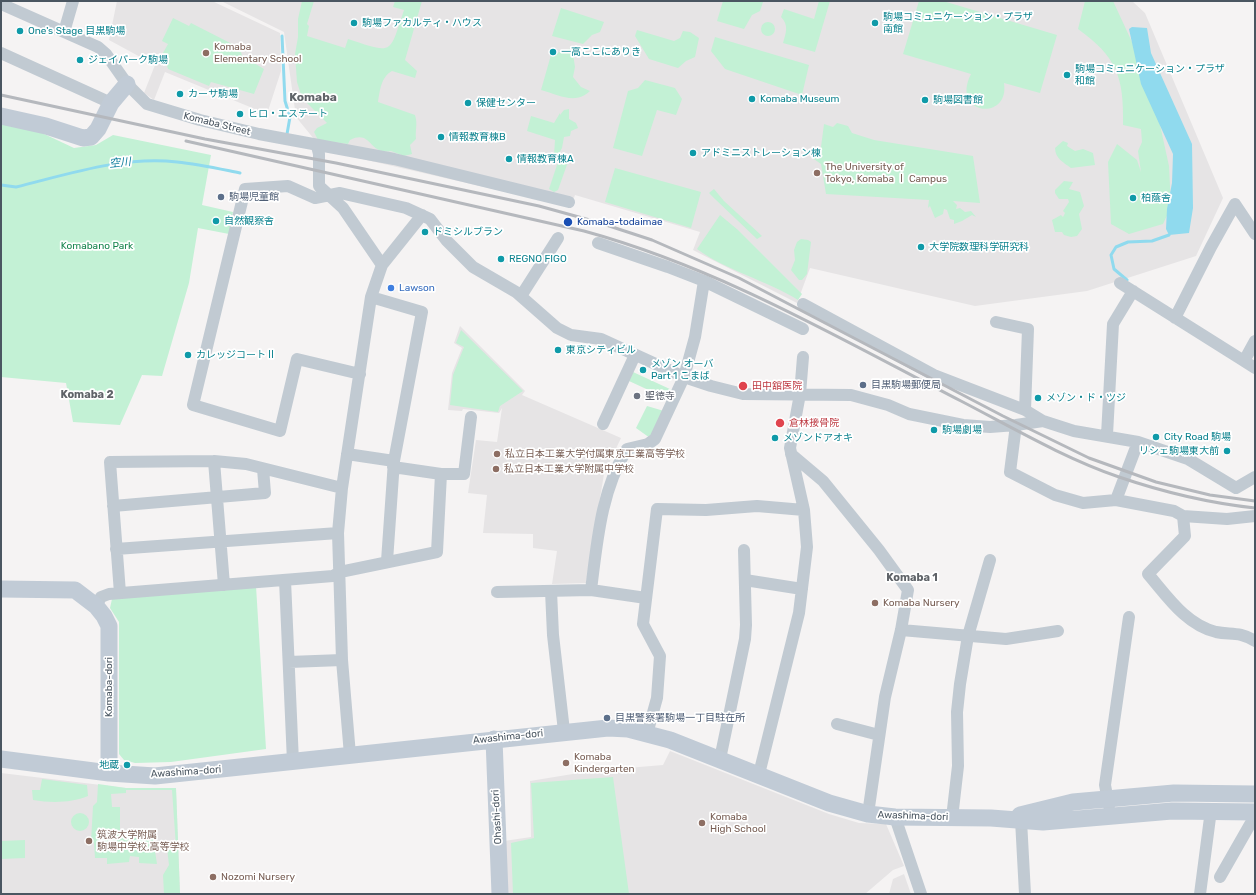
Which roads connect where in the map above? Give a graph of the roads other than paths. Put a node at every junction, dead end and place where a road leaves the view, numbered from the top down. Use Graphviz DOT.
graph roads {
  1 [pos="73,1"];
  2 [pos="1,4"];
  3 [pos="64,32"];
  4 [pos="1,53"];
  5 [pos="127,84"];
  6 [pos="112,103"];
  7 [pos="1,116"];
  8 [pos="317,146"];
  9 [pos="328,195"];
  10 [pos="568,202"];
  11 [pos="422,216"];
  12 [pos="1255,234"];
  13 [pos="558,238"];
  14 [pos="598,243"];
  15 [pos="382,265"];
  16 [pos="704,281"];
  17 [pos="1120,283"];
  18 [pos="1133,291"];
  19 [pos="521,296"];
  20 [pos="371,297"];
  21 [pos="803,304"];
  22 [pos="1176,318"];
  23 [pos="996,322"];
  24 [pos="803,329"];
  25 [pos="1255,341"];
  26 [pos="635,355"];
  27 [pos="803,357"];
  28 [pos="1244,361"];
  29 [pos="1255,368"];
  30 [pos="360,374"];
  31 [pos="684,376"];
  32 [pos="800,394"];
  33 [pos="1025,410"];
  34 [pos="471,417"];
  35 [pos="1043,421"];
  36 [pos="603,424"];
  37 [pos="1016,425"];
  38 [pos="1106,435"];
  39 [pos="1138,442"];
  40 [pos="347,454"];
  41 [pos="791,454"];
  42 [pos="214,461"];
  43 [pos="394,464"];
  44 [pos="263,468"];
  45 [pos="441,474"];
  46 [pos="1255,477"];
  47 [pos="342,488"];
  48 [pos="215,497"];
  49 [pos="1116,500"];
  50 [pos="113,506"];
  51 [pos="804,510"];
  52 [pos="1183,516"];
  53 [pos="1255,516"];
  54 [pos="338,533"];
  55 [pos="221,542"];
  56 [pos="116,549"];
  57 [pos="744,550"];
  58 [pos="990,560"];
  59 [pos="387,561"];
  60 [pos="340,572"];
  61 [pos="285,580"];
  62 [pos="745,580"];
  63 [pos="224,585"];
  64 [pos="1,589"];
  65 [pos="802,589"];
  66 [pos="591,590"];
  67 [pos="551,591"];
  68 [pos="496,592"];
  69 [pos="120,593"];
  70 [pos="646,598"];
  71 [pos="96,606"];
  72 [pos="1129,617"];
  73 [pos="901,630"];
  74 [pos="1058,631"];
  75 [pos="968,636"];
  76 [pos="1255,641"];
  77 [pos="342,660"];
  78 [pos="289,662"];
  79 [pos="837,724"];
  80 [pos="564,731"];
  81 [pos="647,734"];
  82 [pos="879,735"];
  83 [pos="494,739"];
  84 [pos="350,754"];
  85 [pos="1,759"];
  86 [pos="720,759"];
  87 [pos="293,762"];
  88 [pos="109,773"];
  89 [pos="758,774"];
  90 [pos="1255,794"];
  91 [pos="1108,799"];
  92 [pos="1211,810"];
  93 [pos="1254,812"];
  94 [pos="868,814"];
  95 [pos="1111,816"];
  96 [pos="895,817"];
  97 [pos="952,818"];
  98 [pos="1003,819"];
  99 [pos="1021,820"];
  100 [pos="1220,877"];
  101 [pos="500,894"];
  102 [pos="921,894"];
  103 [pos="1025,894"];
  104 [pos="1200,894"];
  1 -- 3 [label="street"];
  2 -- 3 [label="street, Komaba Street"];
  3 -- 5 [label="street, Komaba Street"];
  4 -- 6 [label="street"];
  5 -- 6 [label="main road"];
  5 -- 8 [label="street, Komaba Street"];
  6 -- 7 [label="main road"];
  8 -- 9 [label="street"];
  8 -- 10 [label="street, Komaba Street"];
  9 -- 11 [label="street"];
  9 -- 15 [label="street"];
  9 -- 30 [label="street"];
  11 -- 15 [label="street"];
  11 -- 19 [label="street"];
  12 -- 22 [label="street"];
  13 -- 19 [label="street"];
  14 -- 16 [label="street"];
  15 -- 20 [label="street"];
  16 -- 24 [label="street"];
  16 -- 31 [label="street"];
  17 -- 18 [label="street"];
  18 -- 22 [label="street"];
  18 -- 38 [label="street"];
  19 -- 26 [label="street"];
  20 -- 30 [label="street"];
  20 -- 43 [label="street"];
  21 -- 33 [label="street"];
  22 -- 28 [label="street"];
  23 -- 33 [label="street"];
  25 -- 28 [label="street"];
  26 -- 31 [label="street"];
  26 -- 36 [label="street"];
  27 -- 32 [label="street"];
  28 -- 29 [label="street"];
  30 -- 40 [label="street"];
  31 -- 32 [label="street"];
  31 -- 66 [label="street"];
  32 -- 37 [label="street"];
  32 -- 41 [label="street"];
  33 -- 35 [label="street"];
  34 -- 45 [label="street"];
  35 -- 37 [label="street"];
  35 -- 38 [label="street"];
  37 -- 49 [label="street"];
  38 -- 39 [label="street"];
  39 -- 46 [label="street"];
  39 -- 49 [label="street"];
  40 -- 43 [label="street"];
  40 -- 47 [label="street"];
  41 -- 51 [label="street"];
  41 -- 73 [label="street"];
  42 -- 44 [label="street"];
  42 -- 48 [label="street"];
  42 -- 50 [label="street"];
  43 -- 45 [label="street"];
  43 -- 59 [label="street"];
  44 -- 47 [label="street"];
  44 -- 48 [label="street"];
  45 -- 59 [label="street"];
  47 -- 54 [label="street"];
  48 -- 50 [label="street"];
  48 -- 55 [label="street"];
  49 -- 52 [label="street"];
  50 -- 56 [label="street"];
  51 -- 65 [label="street"];
  51 -- 70 [label="street"];
  52 -- 53 [label="street"];
  52 -- 76 [label="street"];
  54 -- 55 [label="street"];
  54 -- 60 [label="street"];
  55 -- 56 [label="street"];
  55 -- 63 [label="street"];
  56 -- 69 [label="street"];
  57 -- 62 [label="street"];
  58 -- 75 [label="street"];
  59 -- 60 [label="street"];
  60 -- 61 [label="street"];
  60 -- 77 [label="street"];
  61 -- 63 [label="street"];
  61 -- 78 [label="street"];
  62 -- 65 [label="street"];
  62 -- 86 [label="street"];
  63 -- 69 [label="street"];
  64 -- 71 [label="main road"];
  65 -- 89 [label="street"];
  66 -- 67 [label="street"];
  66 -- 70 [label="street"];
  67 -- 68 [label="street"];
  67 -- 80 [label="street"];
  69 -- 71 [label="street"];
  70 -- 81 [label="street"];
  71 -- 88 [label="main road, Komaba-dori"];
  72 -- 91 [label="street"];
  73 -- 75 [label="street"];
  73 -- 82 [label="street"];
  74 -- 75 [label="street"];
  75 -- 97 [label="street"];
  77 -- 78 [label="street"];
  77 -- 84 [label="street"];
  78 -- 87 [label="street"];
  79 -- 82 [label="street"];
  80 -- 81 [label="main road, Awashima-dori"];
  80 -- 83 [label="main road, Awashima-dori"];
  81 -- 86 [label="main road, Awashima-dori"];
  82 -- 94 [label="street"];
  83 -- 84 [label="main road, Awashima-dori"];
  83 -- 101 [label="main road, Ohashi-dori"];
  84 -- 87 [label="main road, Awashima-dori"];
  85 -- 88 [label="main road, Awashima-dori"];
  86 -- 89 [label="main road, Awashima-dori"];
  87 -- 88 [label="main road, Awashima-dori"];
  89 -- 94 [label="main road, Awashima-dori"];
  90 -- 91 [label="main road, Awashima-dori"];
  91 -- 95 [label="street"];
  91 -- 98 [label="main road, Awashima-dori"];
  92 -- 93 [label="main road, Awashima-dori"];
  92 -- 95 [label="main road, Awashima-dori"];
  92 -- 104 [label="street"];
  93 -- 100 [label="street"];
  94 -- 96 [label="main road, Awashima-dori"];
  95 -- 99 [label="main road, Awashima-dori"];
  96 -- 97 [label="main road, Awashima-dori"];
  96 -- 102 [label="street"];
  97 -- 98 [label="main road, Awashima-dori"];
  98 -- 99 [label="main road, Awashima-dori"];
  99 -- 103 [label="street"];
}
